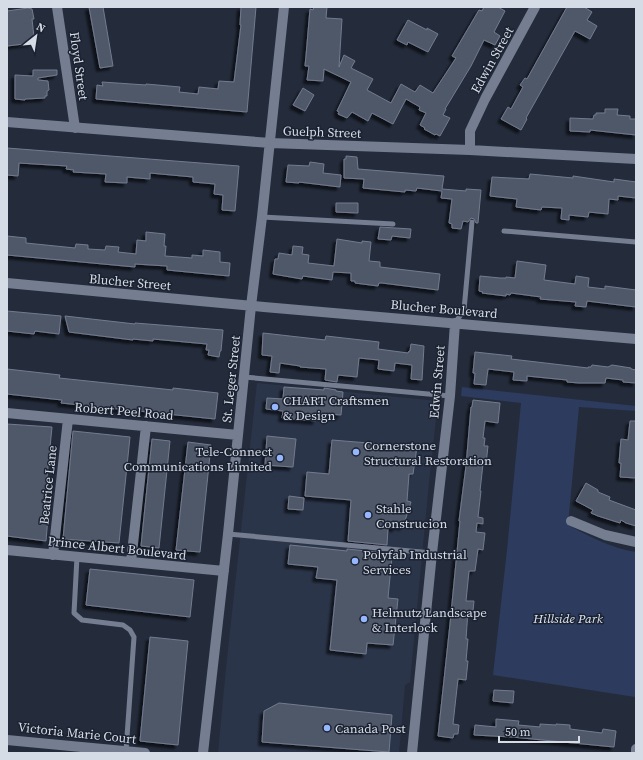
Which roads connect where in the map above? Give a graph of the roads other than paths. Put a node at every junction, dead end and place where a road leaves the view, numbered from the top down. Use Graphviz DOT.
graph roads {
  1 [pos="57,7"];
  2 [pos="284,7"];
  3 [pos="536,7"];
  4 [pos="7,122"];
  5 [pos="75,128"];
  6 [pos="270,143"];
  7 [pos="470,150"];
  8 [pos="636,159"];
  9 [pos="262,217"];
  10 [pos="472,222"];
  11 [pos="393,224"];
  12 [pos="504,231"];
  13 [pos="636,242"];
  14 [pos="7,283"];
  15 [pos="251,306"];
  16 [pos="455,323"];
  17 [pos="636,338"];
  18 [pos="244,377"];
  19 [pos="450,396"];
  20 [pos="7,413"];
  21 [pos="68,419"];
  22 [pos="146,426"];
  23 [pos="238,435"];
  24 [pos="571,521"];
  25 [pos="228,534"];
  26 [pos="636,542"];
  27 [pos="7,550"];
  28 [pos="432,554"];
  29 [pos="53,555"];
  30 [pos="77,557"];
  31 [pos="131,562"];
  32 [pos="224,571"];
  33 [pos="7,740"];
  34 [pos="37,748"];
  35 [pos="636,749"];
  36 [pos="111,751"];
  37 [pos="126,751"];
  38 [pos="145,753"];
  39 [pos="203,753"];
  40 [pos="412,753"];
  41 [pos="636,753"];
  1 -- 5 [label="street, Floyd Street"];
  2 -- 6 [label="street, St. Leger Street"];
  3 -- 7 [label="street, Edwin Street"];
  4 -- 5 [label="street, Guelph Street"];
  5 -- 6 [label="street, Guelph Street"];
  6 -- 7 [label="street, Guelph Street"];
  6 -- 9 [label="street, St. Leger Street"];
  7 -- 8 [label="street, Guelph Street"];
  9 -- 11 [label="lane"];
  9 -- 15 [label="street, St. Leger Street"];
  10 -- 16 [label="lane"];
  12 -- 13 [label="lane"];
  14 -- 15 [label="street, Blucher Street"];
  15 -- 16 [label="street, Blucher Boulevard"];
  15 -- 18 [label="street, St. Leger Street"];
  16 -- 17 [label="street, Blucher Boulevard"];
  16 -- 19 [label="street, Edwin Street"];
  18 -- 19 [label="lane"];
  18 -- 23 [label="street, St. Leger Street"];
  19 -- 28 [label="street, Edwin Street"];
  20 -- 21 [label="street, Robert Peel Road"];
  21 -- 22 [label="street, Robert Peel Road"];
  21 -- 29 [label="street, Beatrice Lane"];
  22 -- 23 [label="street, Robert Peel Road"];
  22 -- 31 [label="street"];
  23 -- 25 [label="street, St. Leger Street"];
  24 -- 26 [label="street"];
  25 -- 28 [label="lane"];
  25 -- 32 [label="street, St. Leger Street"];
  27 -- 29 [label="street, Prince Albert Boulevard"];
  28 -- 40 [label="street, Edwin Street"];
  29 -- 30 [label="street, Prince Albert Boulevard"];
  30 -- 31 [label="street, Prince Albert Boulevard"];
  30 -- 37 [label="lane"];
  31 -- 32 [label="street, Prince Albert Boulevard"];
  32 -- 39 [label="street, St. Leger Street"];
  33 -- 34 [label="street, Victoria Marie Court"];
  34 -- 36 [label="street, Victoria Marie Court"];
  35 -- 41 [label="street"];
  36 -- 37 [label="street, Victoria Marie Court"];
  37 -- 38 [label="street, Victoria Marie Court"];
}
